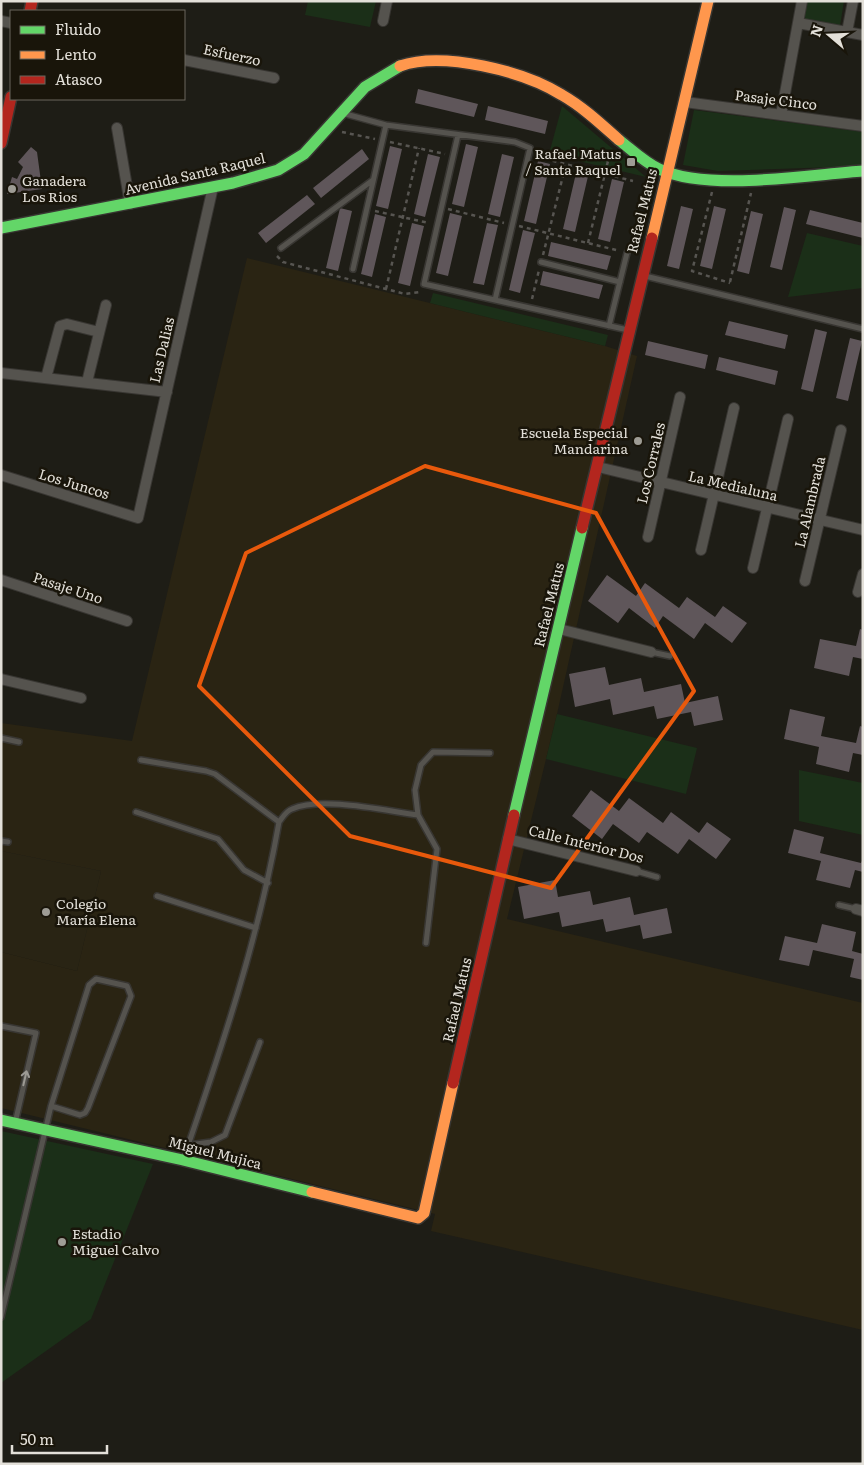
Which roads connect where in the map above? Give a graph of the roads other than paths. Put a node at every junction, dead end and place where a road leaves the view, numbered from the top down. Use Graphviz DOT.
graph roads {
  1 [pos="387,1"];
  2 [pos="708,1"];
  3 [pos="802,1"];
  4 [pos="853,1"];
  5 [pos="383,21"];
  6 [pos="798,23"];
  7 [pos="847,32"];
  8 [pos="863,35"];
  9 [pos="185,60"];
  10 [pos="274,78"];
  11 [pos="10,100"];
  12 [pos="685,102"];
  13 [pos="340,113"];
  14 [pos="781,115"];
  15 [pos="386,125"];
  16 [pos="863,126"];
  17 [pos="117,128"];
  18 [pos="458,135"];
  19 [pos="1,144"];
  20 [pos="863,171"];
  21 [pos="667,172"];
  22 [pos="373,179"];
  23 [pos="213,187"];
  24 [pos="130,204"];
  25 [pos="1,228"];
  26 [pos="281,248"];
  27 [pos="627,253"];
  28 [pos="541,262"];
  29 [pos="353,269"];
  30 [pos="642,275"];
  31 [pos="620,282"];
  32 [pos="495,300"];
  33 [pos="106,305"];
  34 [pos="609,326"];
  35 [pos="863,329"];
  36 [pos="629,330"];
  37 [pos="100,332"];
  38 [pos="1,372"];
  39 [pos="46,378"];
  40 [pos="87,382"];
  41 [pos="167,392"];
  42 [pos="680,396"];
  43 [pos="734,408"];
  44 [pos="788,419"];
  45 [pos="841,430"];
  46 [pos="598,468"];
  47 [pos="1,475"];
  48 [pos="660,482"];
  49 [pos="714,495"];
  50 [pos="767,508"];
  51 [pos="138,518"];
  52 [pos="820,520"];
  53 [pos="863,530"];
  54 [pos="648,536"];
  55 [pos="701,550"];
  56 [pos="753,568"];
  57 [pos="863,574"];
  58 [pos="1,580"];
  59 [pos="805,581"];
  60 [pos="858,592"];
  61 [pos="127,621"];
  62 [pos="559,629"];
  63 [pos="651,652"];
  64 [pos="670,656"];
  65 [pos="1,679"];
  66 [pos="81,698"];
  67 [pos="1,738"];
  68 [pos="19,742"];
  69 [pos="490,753"];
  70 [pos="141,760"];
  71 [pos="136,812"];
  72 [pos="418,815"];
  73 [pos="279,822"];
  74 [pos="508,839"];
  75 [pos="1,841"];
  76 [pos="8,842"];
  77 [pos="636,871"];
  78 [pos="658,877"];
  79 [pos="268,883"];
  80 [pos="156,896"];
  81 [pos="839,906"];
  82 [pos="859,910"];
  83 [pos="256,928"];
  84 [pos="426,943"];
  85 [pos="1,1026"];
  86 [pos="260,1042"];
  87 [pos="51,1106"];
  88 [pos="1,1120"];
  89 [pos="15,1123"];
  90 [pos="44,1129"];
  91 [pos="189,1145"];
  92 [pos="183,1160"];
  93 [pos="421,1216"];
  94 [pos="1,1317"];
  1 -- 5 [label="street"];
  2 -- 12 [label="street, Rafael Matus"];
  3 -- 6 [label="street"];
  4 -- 7 [label="street"];
  6 -- 7 [label="street"];
  6 -- 14 [label="street"];
  7 -- 8 [label="street"];
  9 -- 10 [label="street, Esfuerzo"];
  11 -- 19 [label="street"];
  12 -- 14 [label="street, Pasaje Cinco"];
  12 -- 21 [label="street, Rafael Matus"];
  13 -- 15 [label="lane"];
  13 -- 21 [label="street, Avenida Santa Raquel"];
  13 -- 23 [label="street, Avenida Santa Raquel"];
  14 -- 16 [label="street, Pasaje Cinco"];
  15 -- 18 [label="lane"];
  15 -- 22 [label="lane"];
  17 -- 24 [label="street"];
  18 -- 32 [label="lane"];
  18 -- 32 [label="lane"];
  20 -- 21 [label="street, Avenida Santa Raquel"];
  21 -- 30 [label="street, Rafael Matus"];
  22 -- 26 [label="lane"];
  22 -- 29 [label="lane"];
  23 -- 24 [label="street, Avenida Santa Raquel"];
  23 -- 41 [label="street, Las Dalias"];
  24 -- 25 [label="street, Avenida Santa Raquel"];
  27 -- 31 [label="lane"];
  28 -- 31 [label="lane"];
  30 -- 35 [label="lane"];
  30 -- 36 [label="street, Rafael Matus"];
  31 -- 34 [label="lane"];
  32 -- 34 [label="lane"];
  33 -- 37 [label="street"];
  34 -- 36 [label="lane"];
  36 -- 46 [label="street, Rafael Matus"];
  37 -- 39 [label="street"];
  37 -- 40 [label="street"];
  38 -- 39 [label="street"];
  39 -- 40 [label="street"];
  40 -- 41 [label="street"];
  41 -- 51 [label="street, Las Dalias"];
  42 -- 48 [label="street, Los Corrales"];
  43 -- 49 [label="street"];
  44 -- 50 [label="street"];
  45 -- 52 [label="street, La Alambrada"];
  46 -- 48 [label="street, La Medialuna"];
  46 -- 62 [label="street, Rafael Matus"];
  47 -- 51 [label="street, Los Juncos"];
  48 -- 49 [label="street, La Medialuna"];
  48 -- 54 [label="street, Los Corrales"];
  49 -- 50 [label="street, La Medialuna"];
  49 -- 55 [label="street"];
  50 -- 52 [label="street, La Medialuna"];
  50 -- 56 [label="street"];
  52 -- 53 [label="street, La Medialuna"];
  52 -- 59 [label="street, La Alambrada"];
  57 -- 60 [label="street"];
  58 -- 61 [label="street, Pasaje Uno"];
  62 -- 63 [label="street"];
  62 -- 74 [label="street, Rafael Matus"];
  63 -- 64 [label="lane"];
  65 -- 66 [label="street"];
  67 -- 68 [label="lane"];
  69 -- 72 [label="lane"];
  70 -- 73 [label="lane"];
  71 -- 79 [label="lane"];
  72 -- 73 [label="lane"];
  72 -- 84 [label="lane"];
  73 -- 79 [label="lane"];
  74 -- 77 [label="street, Calle Interior Dos"];
  74 -- 93 [label="street, Rafael Matus"];
  75 -- 76 [label="lane"];
  77 -- 78 [label="lane, Calle Interior Dos"];
  79 -- 83 [label="lane"];
  80 -- 83 [label="lane"];
  81 -- 82 [label="lane"];
  83 -- 91 [label="lane"];
  89 -- 85 [label="lane, one-way"];
  86 -- 91 [label="lane"];
  87 -- 87 [label="lane"];
  87 -- 90 [label="lane"];
  88 -- 89 [label="street, Miguel Mujica"];
  89 -- 90 [label="street, Miguel Mujica"];
  90 -- 92 [label="street, Miguel Mujica"];
  90 -- 94 [label="lane"];
  91 -- 92 [label="lane"];
  92 -- 93 [label="street, Miguel Mujica"];
}
